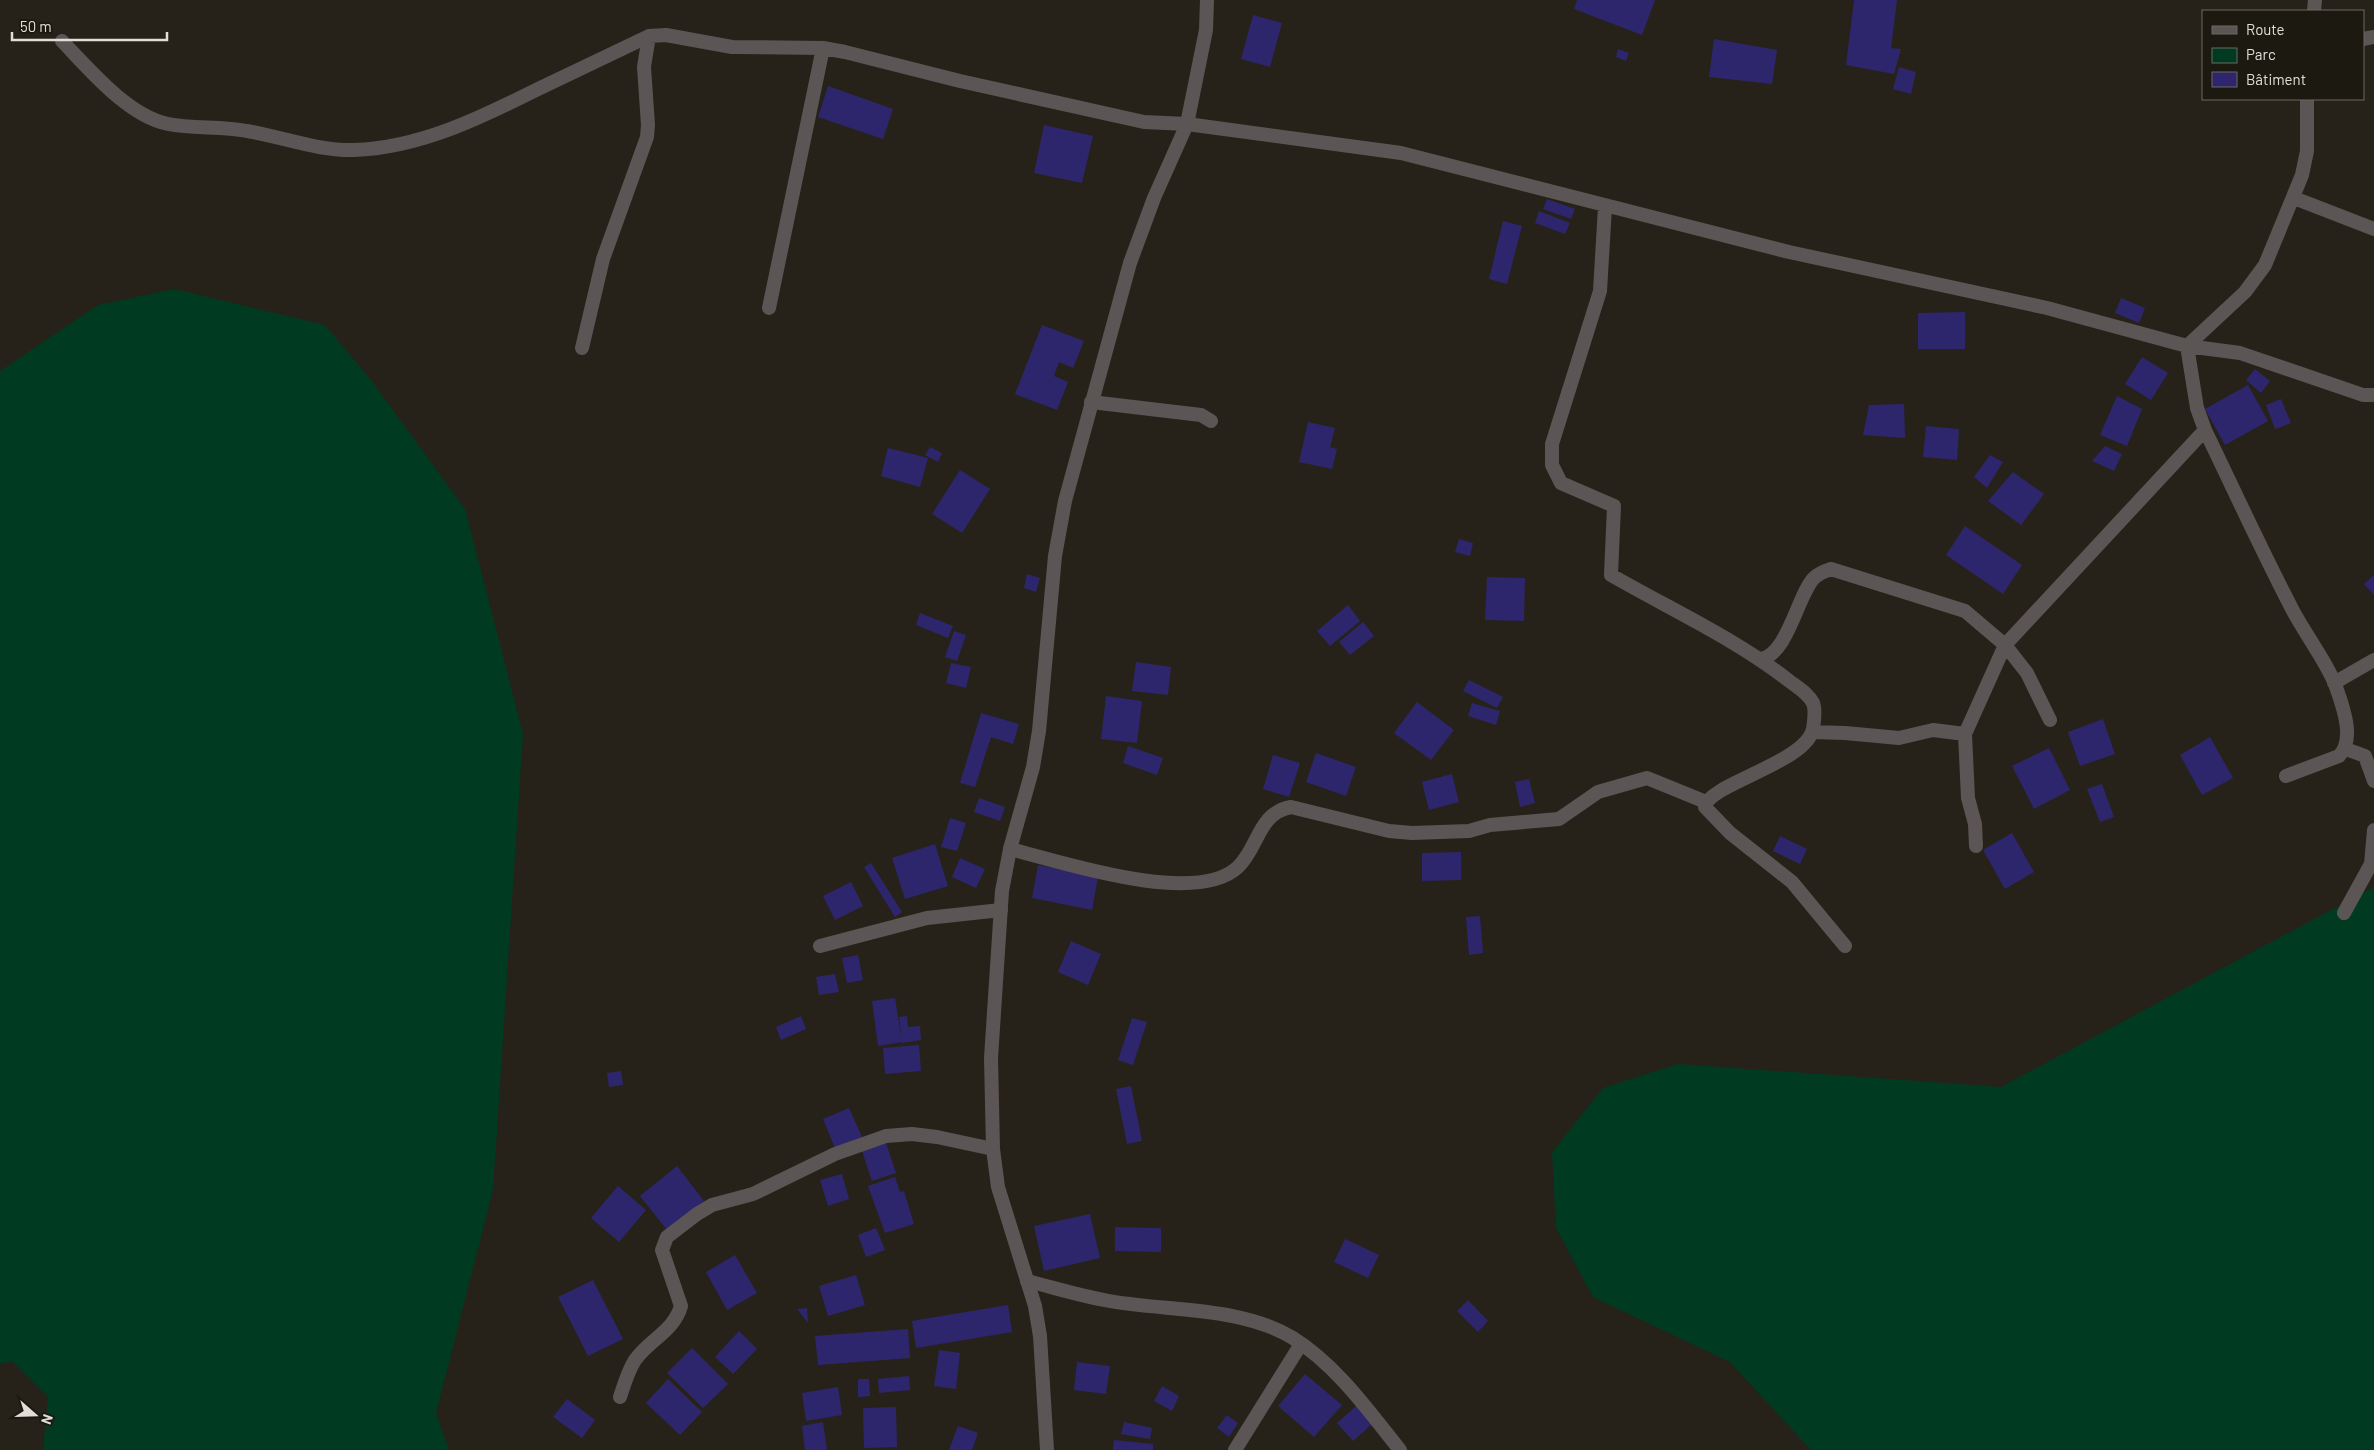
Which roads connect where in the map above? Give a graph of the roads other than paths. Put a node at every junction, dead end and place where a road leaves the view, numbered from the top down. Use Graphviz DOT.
graph roads {
  1 [pos="1206,0"];
  2 [pos="649,36"];
  3 [pos="62,41"];
  4 [pos="823,48"];
  5 [pos="2307,100"];
  6 [pos="1187,124"];
  7 [pos="2294,198"];
  8 [pos="1605,206"];
  9 [pos="2374,229"];
  10 [pos="769,308"];
  11 [pos="2187,346"];
  12 [pos="582,348"];
  13 [pos="2374,395"];
  14 [pos="1091,402"];
  15 [pos="1211,421"];
  16 [pos="2205,430"];
  17 [pos="2005,645"];
  18 [pos="1761,659"];
  19 [pos="2374,660"];
  20 [pos="2334,683"];
  21 [pos="2050,720"];
  22 [pos="1812,732"];
  23 [pos="1964,734"];
  24 [pos="2346,750"];
  25 [pos="2286,776"];
  26 [pos="2374,781"];
  27 [pos="1706,802"];
  28 [pos="2374,830"];
  29 [pos="1976,846"];
  30 [pos="1010,849"];
  31 [pos="1001,910"];
  32 [pos="2344,913"];
  33 [pos="820,946"];
  34 [pos="1845,946"];
  35 [pos="992,1149"];
  36 [pos="1027,1281"];
  37 [pos="1301,1344"];
  38 [pos="620,1397"];
  39 [pos="1047,1450"];
  40 [pos="1235,1450"];
  41 [pos="1400,1450"];
  1 -- 6 [label="street"];
  2 -- 3 [label="street"];
  2 -- 4 [label="street"];
  2 -- 12 [label="street"];
  4 -- 6 [label="street"];
  4 -- 10 [label="street"];
  5 -- 7 [label="street"];
  6 -- 8 [label="street"];
  6 -- 14 [label="street"];
  7 -- 9 [label="street"];
  7 -- 11 [label="street"];
  8 -- 11 [label="street"];
  8 -- 18 [label="street"];
  11 -- 13 [label="street"];
  11 -- 16 [label="street"];
  14 -- 15 [label="street"];
  14 -- 30 [label="street"];
  16 -- 17 [label="street"];
  16 -- 20 [label="street"];
  17 -- 18 [label="street"];
  17 -- 21 [label="street"];
  17 -- 23 [label="street"];
  18 -- 22 [label="street"];
  19 -- 20 [label="street"];
  20 -- 24 [label="street"];
  22 -- 23 [label="street"];
  22 -- 27 [label="street"];
  23 -- 29 [label="street"];
  24 -- 25 [label="street"];
  24 -- 26 [label="street"];
  27 -- 30 [label="street"];
  27 -- 34 [label="street"];
  28 -- 32 [label="street"];
  30 -- 31 [label="street"];
  31 -- 33 [label="street"];
  31 -- 35 [label="street"];
  35 -- 36 [label="street"];
  35 -- 38 [label="street"];
  36 -- 37 [label="street"];
  36 -- 39 [label="street"];
  37 -- 40 [label="street"];
  37 -- 41 [label="street"];
}
